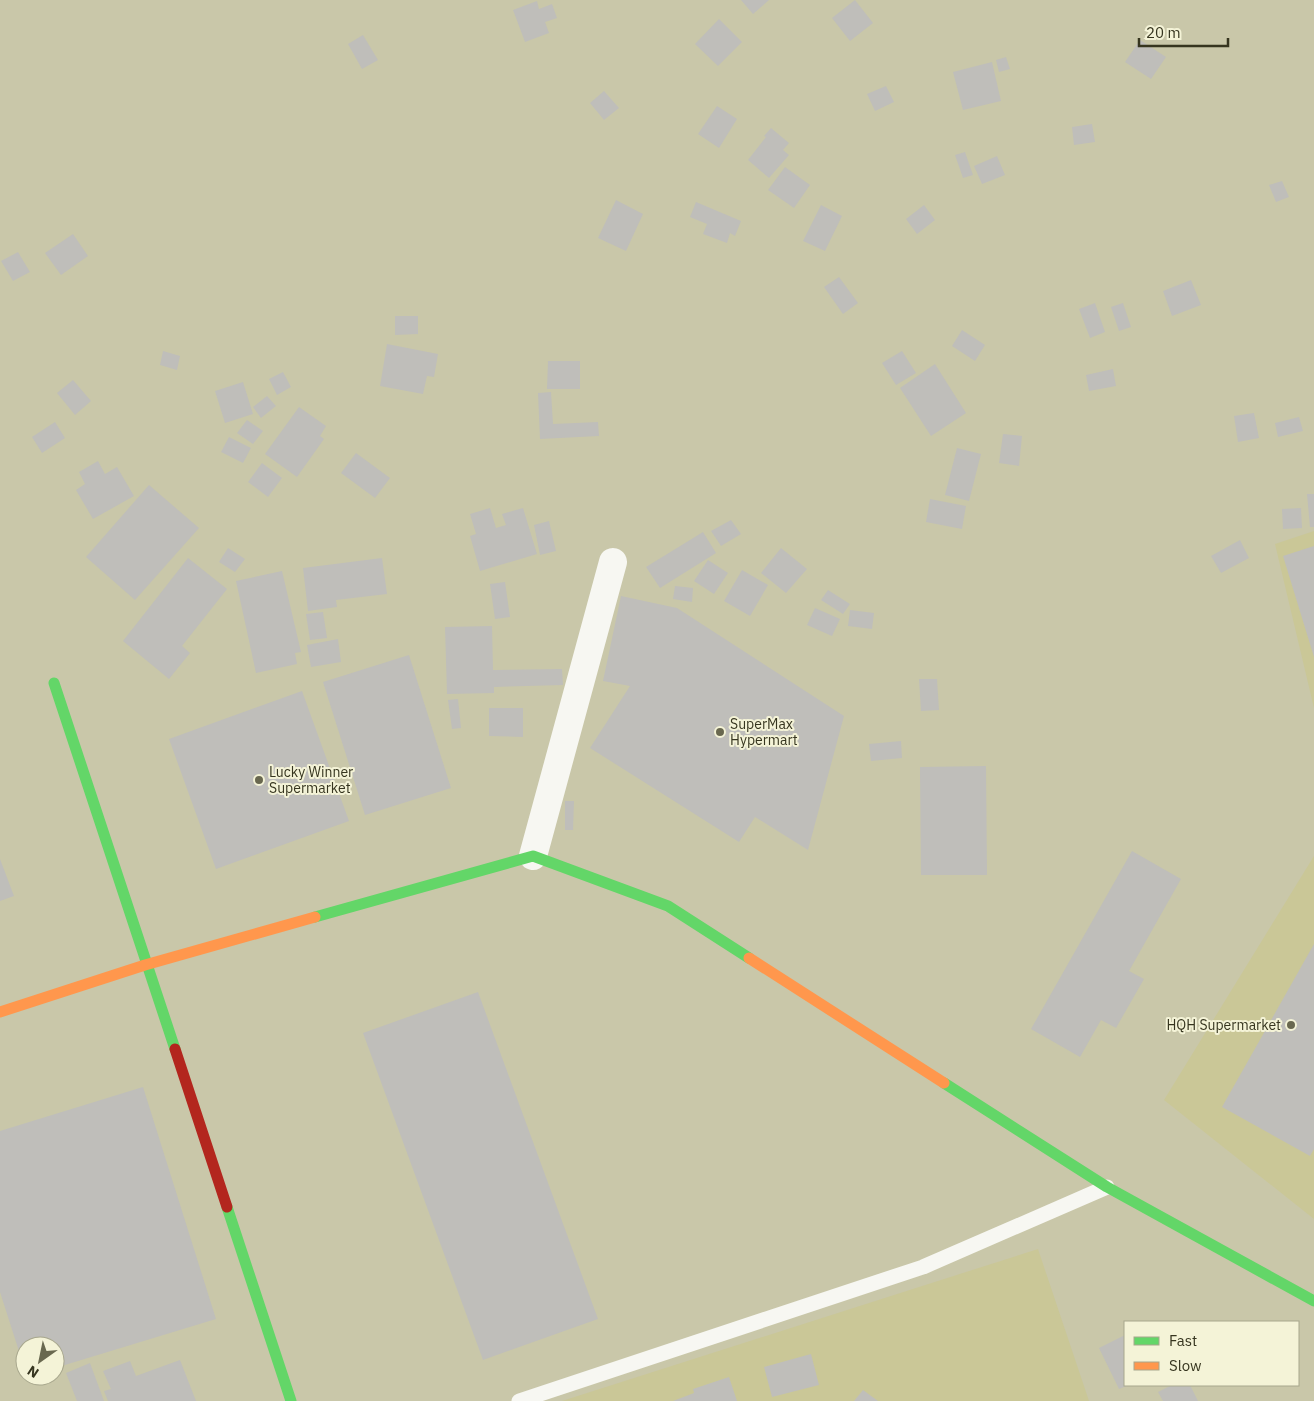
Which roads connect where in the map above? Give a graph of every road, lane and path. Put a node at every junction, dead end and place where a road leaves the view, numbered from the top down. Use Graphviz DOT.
graph roads {
  1 [pos="614,562"];
  2 [pos="54,683"];
  3 [pos="533,856"];
  4 [pos="146,965"];
  5 [pos="0,1012"];
  6 [pos="1107,1187"];
  7 [pos="1314,1301"];
  8 [pos="291,1401"];
  9 [pos="519,1401"];
  1 -- 3 [label="street"];
  2 -- 4 [label="street"];
  3 -- 4 [label="street"];
  3 -- 6 [label="street"];
  4 -- 5 [label="street"];
  4 -- 8 [label="street"];
  6 -- 7 [label="street"];
  6 -- 9 [label="lane"];
}
